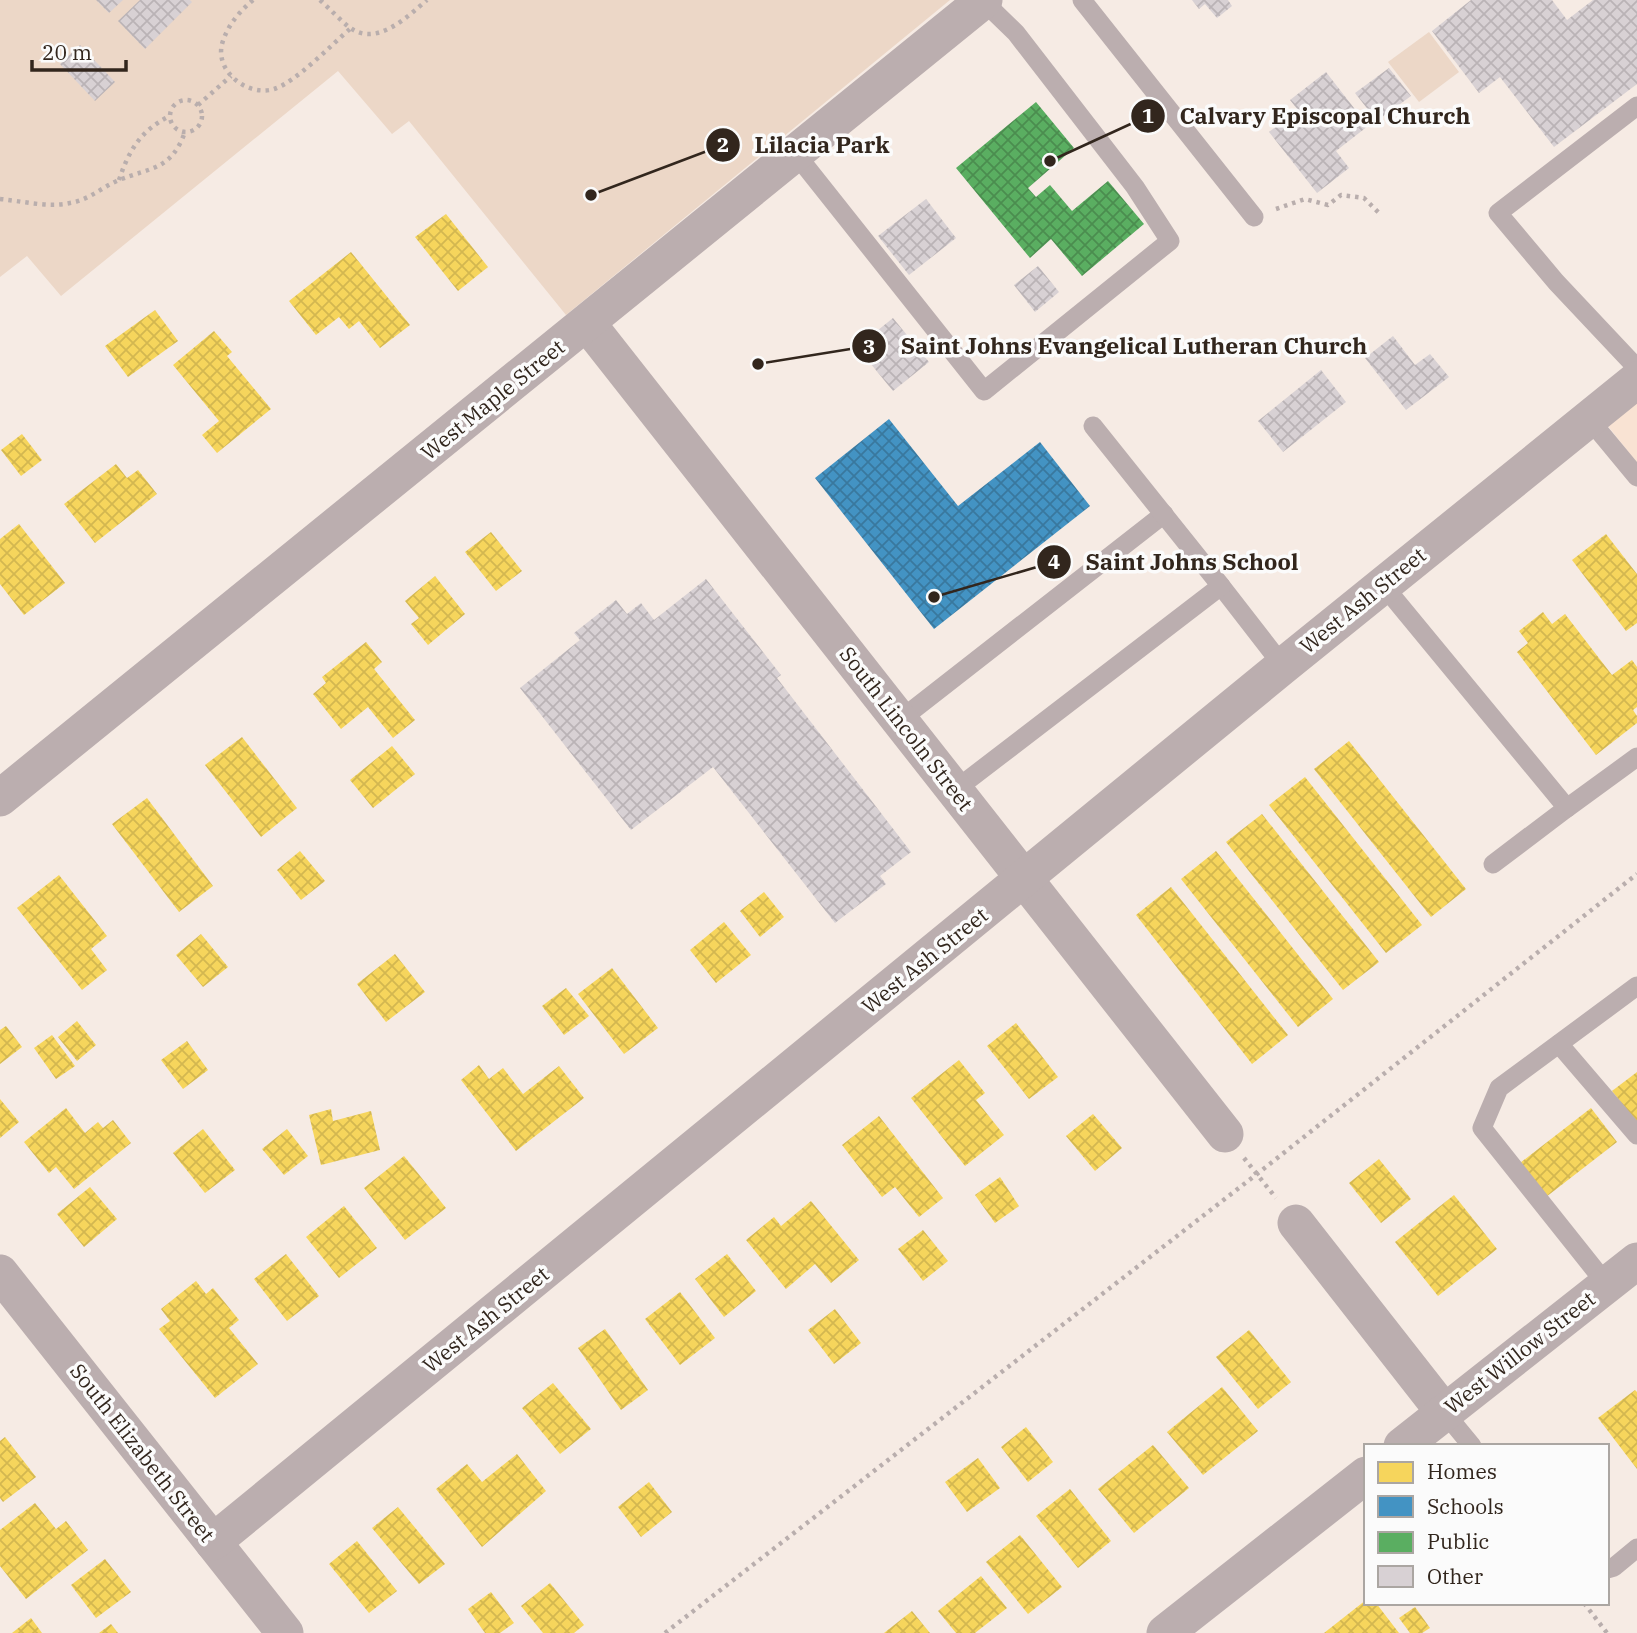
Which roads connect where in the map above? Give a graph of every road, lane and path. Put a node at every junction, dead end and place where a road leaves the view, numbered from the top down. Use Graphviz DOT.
graph roads {
  1 [pos="253,0"];
  2 [pos="320,0"];
  3 [pos="427,0"];
  4 [pos="1082,0"];
  5 [pos="983,1"];
  6 [pos="351,29"];
  7 [pos="231,76"];
  8 [pos="198,105"];
  9 [pos="1637,106"];
  10 [pos="170,116"];
  11 [pos="185,132"];
  12 [pos="795,153"];
  13 [pos="119,180"];
  14 [pos="0,199"];
  15 [pos="1381,215"];
  16 [pos="1254,217"];
  17 [pos="587,323"];
  18 [pos="1637,368"];
  19 [pos="1637,380"];
  20 [pos="1589,419"];
  21 [pos="1093,426"];
  22 [pos="1637,477"];
  23 [pos="1164,514"];
  24 [pos="1383,585"];
  25 [pos="1221,586"];
  26 [pos="1283,666"];
  27 [pos="900,720"];
  28 [pos="1637,757"];
  29 [pos="955,790"];
  30 [pos="0,798"];
  31 [pos="1567,808"];
  32 [pos="1493,864"];
  33 [pos="1637,874"];
  34 [pos="1023,879"];
  35 [pos="1637,986"];
  36 [pos="1559,1044"];
  37 [pos="1225,1134"];
  38 [pos="1637,1135"];
  39 [pos="1257,1174"];
  40 [pos="1296,1223"];
  41 [pos="1637,1261"];
  42 [pos="0,1273"];
  43 [pos="1607,1285"];
  44 [pos="1444,1412"];
  45 [pos="1404,1444"];
  46 [pos="1470,1444"];
  47 [pos="1364,1477"];
  48 [pos="213,1542"];
  49 [pos="1637,1548"];
  50 [pos="1609,1568"];
  51 [pos="1586,1605"];
  52 [pos="285,1633"];
  53 [pos="665,1633"];
  54 [pos="1165,1633"];
  55 [pos="1608,1633"];
  1 -- 7 [label="path"];
  2 -- 6 [label="path"];
  3 -- 6 [label="path"];
  4 -- 16 [label="lane"];
  5 -- 12 [label="street, West Maple Street"];
  5 -- 12 [label="lane"];
  6 -- 7 [label="path"];
  7 -- 8 [label="path"];
  8 -- 10 [label="path"];
  8 -- 11 [label="path"];
  9 -- 18 [label="lane"];
  10 -- 11 [label="path"];
  10 -- 13 [label="path"];
  11 -- 13 [label="path"];
  12 -- 17 [label="street, West Maple Street"];
  13 -- 14 [label="path"];
  15 -- 16 [label="path"];
  17 -- 27 [label="street, South Lincoln Street"];
  17 -- 30 [label="street, West Maple Street"];
  19 -- 20 [label="street, West Ash Street"];
  20 -- 22 [label="lane"];
  20 -- 24 [label="street, West Ash Street"];
  21 -- 23 [label="lane"];
  23 -- 25 [label="lane"];
  23 -- 27 [label="lane"];
  24 -- 26 [label="street, West Ash Street"];
  24 -- 31 [label="lane"];
  25 -- 26 [label="lane"];
  25 -- 29 [label="lane"];
  26 -- 34 [label="street, West Ash Street"];
  27 -- 29 [label="street, South Lincoln Street"];
  28 -- 31 [label="lane"];
  29 -- 34 [label="street, South Lincoln Street"];
  31 -- 32 [label="lane"];
  33 -- 39 [label="path"];
  34 -- 37 [label="street, South Lincoln Street"];
  34 -- 48 [label="street, West Ash Street"];
  35 -- 36 [label="lane"];
  36 -- 38 [label="lane"];
  36 -- 43 [label="lane"];
  37 -- 39 [label="path"];
  39 -- 40 [label="path"];
  39 -- 53 [label="path"];
  40 -- 44 [label="street"];
  41 -- 43 [label="street, West Willow Street"];
  42 -- 48 [label="street, South Elizabeth Street"];
  43 -- 44 [label="street, West Willow Street"];
  44 -- 45 [label="street, West Willow Street"];
  44 -- 46 [label="lane"];
  47 -- 54 [label="street"];
  48 -- 52 [label="street, South Elizabeth Street"];
  49 -- 50 [label="lane"];
  51 -- 55 [label="path"];
}
